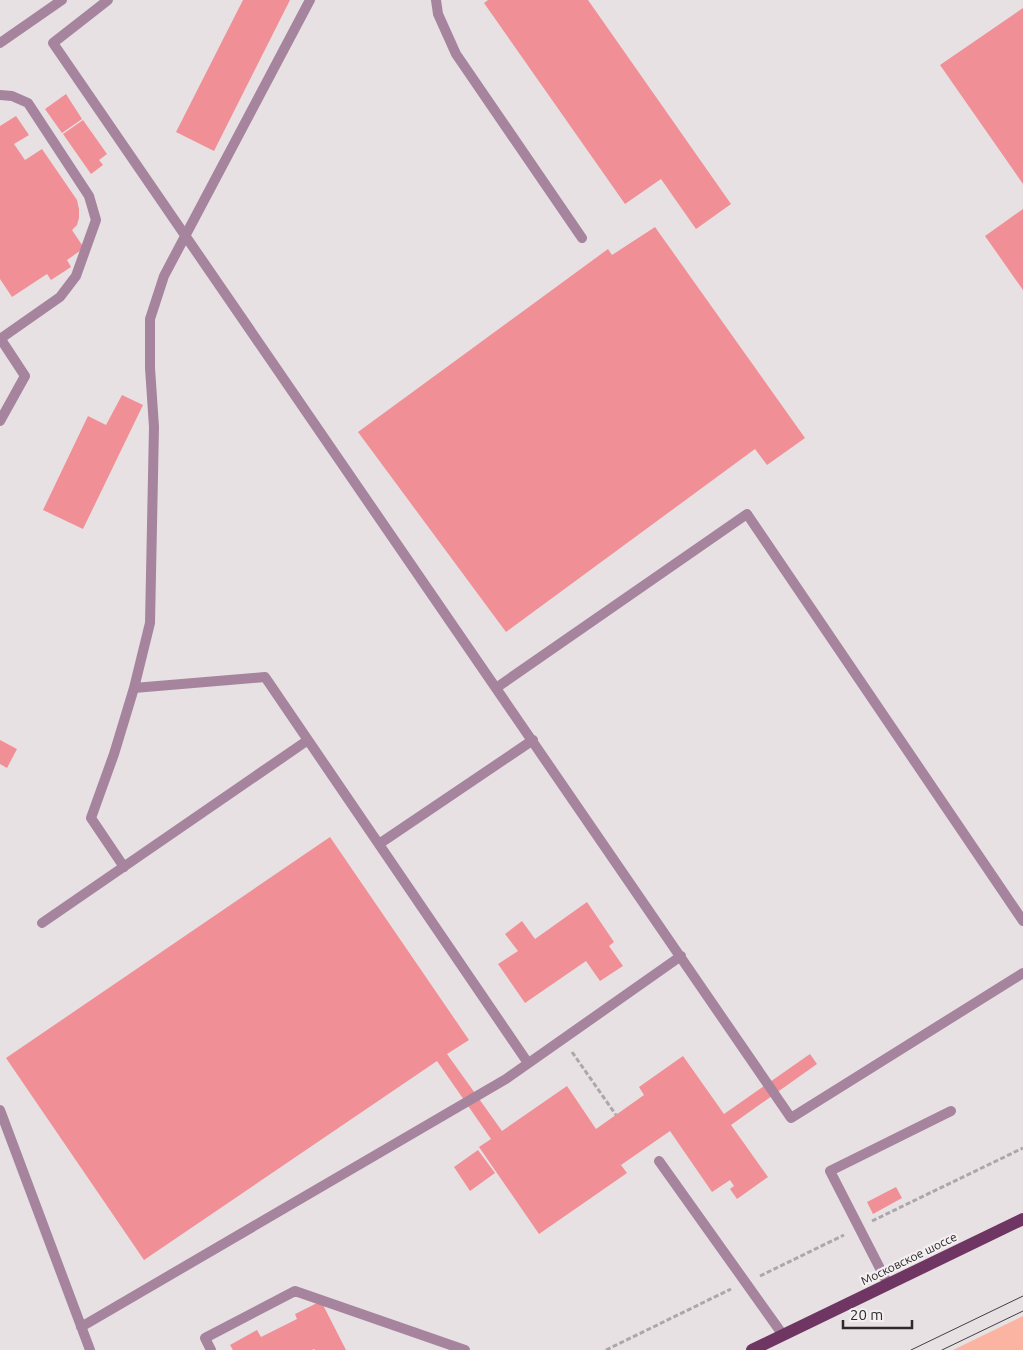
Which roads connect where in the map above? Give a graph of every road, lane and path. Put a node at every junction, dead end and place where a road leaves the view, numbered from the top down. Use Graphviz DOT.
graph roads {
  1 [pos="62,0"];
  2 [pos="108,0"];
  3 [pos="310,0"];
  4 [pos="436,0"];
  5 [pos="0,43"];
  6 [pos="0,95"];
  7 [pos="185,236"];
  8 [pos="582,238"];
  9 [pos="0,339"];
  10 [pos="0,421"];
  11 [pos="134,688"];
  12 [pos="496,688"];
  13 [pos="308,740"];
  14 [pos="533,740"];
  15 [pos="378,844"];
  16 [pos="124,867"];
  17 [pos="1023,921"];
  18 [pos="42,923"];
  19 [pos="681,956"];
  20 [pos="1023,972"];
  21 [pos="563,1039"];
  22 [pos="528,1063"];
  23 [pos="0,1110"];
  24 [pos="951,1111"];
  25 [pos="616,1115"];
  26 [pos="1023,1148"];
  27 [pos="659,1161"];
  28 [pos="1023,1219"];
  29 [pos="859,1227"];
  30 [pos="745,1283"];
  31 [pos="888,1284"];
  32 [pos="81,1327"];
  33 [pos="782,1335"];
  34 [pos="450,1345"];
  35 [pos="90,1350"];
  36 [pos="211,1350"];
  37 [pos="440,1350"];
  38 [pos="465,1350"];
  39 [pos="606,1350"];
  40 [pos="752,1350"];
  1 -- 5 [label="lane"];
  2 -- 7 [label="lane"];
  3 -- 7 [label="lane"];
  4 -- 8 [label="lane"];
  6 -- 9 [label="lane"];
  7 -- 11 [label="lane"];
  7 -- 12 [label="lane"];
  9 -- 10 [label="lane"];
  11 -- 13 [label="lane"];
  11 -- 16 [label="lane"];
  12 -- 14 [label="lane"];
  12 -- 17 [label="lane"];
  13 -- 15 [label="lane"];
  13 -- 16 [label="lane"];
  14 -- 15 [label="lane"];
  14 -- 19 [label="lane"];
  15 -- 22 [label="lane"];
  16 -- 18 [label="lane"];
  19 -- 20 [label="lane"];
  19 -- 21 [label="lane"];
  21 -- 22 [label="lane"];
  21 -- 25 [label="path"];
  22 -- 32 [label="lane"];
  23 -- 32 [label="lane"];
  24 -- 29 [label="lane"];
  26 -- 29 [label="path"];
  27 -- 30 [label="lane"];
  28 -- 31 [label="main road, Московское шоссе"];
  29 -- 30 [label="path"];
  29 -- 31 [label="lane"];
  30 -- 33 [label="lane"];
  30 -- 39 [label="path"];
  31 -- 33 [label="main road, Московское шоссе"];
  32 -- 35 [label="lane"];
  33 -- 40 [label="main road, Московское шоссе"];
  34 -- 36 [label="lane"];
  34 -- 37 [label="lane"];
  34 -- 38 [label="lane"];
}
